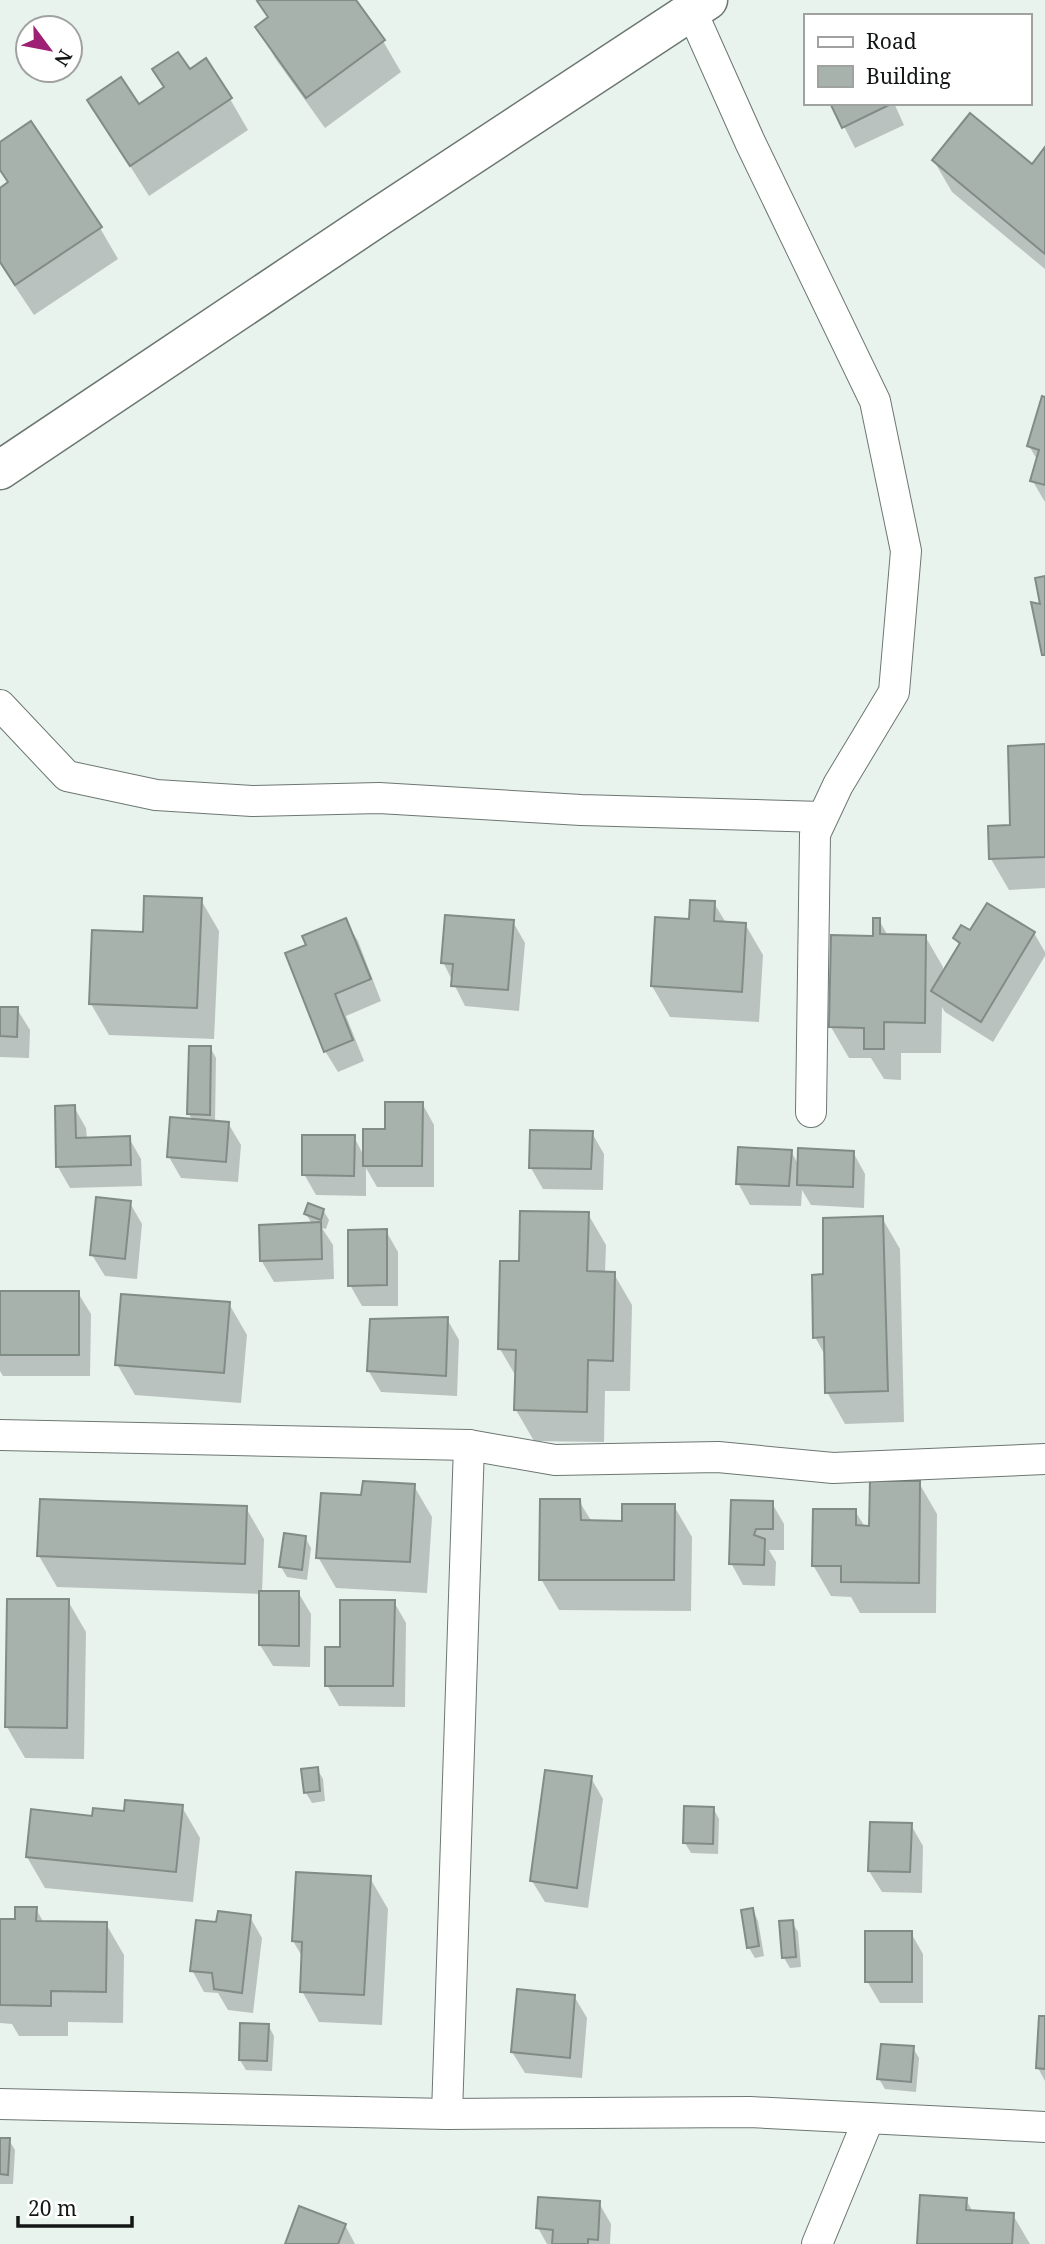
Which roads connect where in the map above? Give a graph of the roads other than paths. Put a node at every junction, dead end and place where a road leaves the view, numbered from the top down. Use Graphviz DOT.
graph roads {
  1 [pos="700,6"];
  2 [pos="0,470"];
  3 [pos="0,705"];
  4 [pos="822,817"];
  5 [pos="811,1112"];
  6 [pos="0,1436"];
  7 [pos="469,1445"];
  8 [pos="1045,1459"];
  9 [pos="0,2104"];
  10 [pos="447,2114"];
  11 [pos="869,2118"];
  12 [pos="1045,2127"];
  13 [pos="817,2244"];
  1 -- 2 [label="street"];
  1 -- 4 [label="street"];
  3 -- 4 [label="street"];
  4 -- 5 [label="street"];
  6 -- 7 [label="street"];
  7 -- 8 [label="street"];
  7 -- 10 [label="street"];
  9 -- 10 [label="street"];
  10 -- 11 [label="street"];
  11 -- 12 [label="street"];
  11 -- 13 [label="street"];
}
